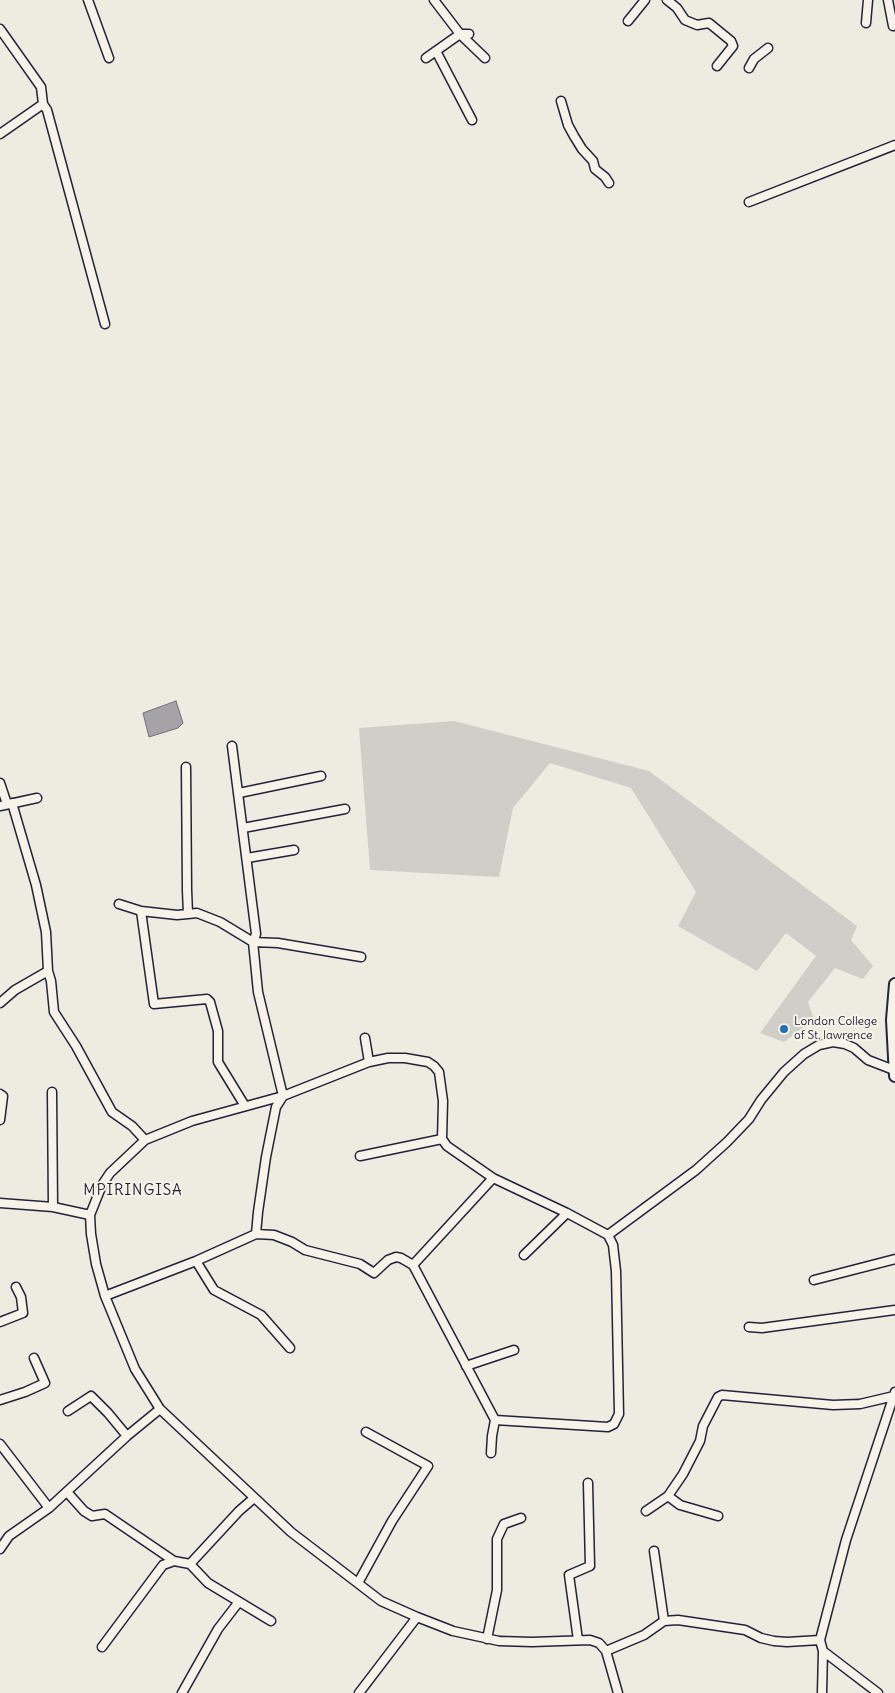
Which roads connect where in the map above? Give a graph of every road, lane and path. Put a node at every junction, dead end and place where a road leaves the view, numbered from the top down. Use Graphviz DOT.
graph roads {
  1 [pos="88,0"];
  2 [pos="434,0"];
  3 [pos="645,0"];
  4 [pos="667,0"];
  5 [pos="868,0"];
  6 [pos="888,0"];
  7 [pos="628,21"];
  8 [pos="866,23"];
  9 [pos="893,26"];
  10 [pos="0,29"];
  11 [pos="460,34"];
  12 [pos="469,34"];
  13 [pos="768,48"];
  14 [pos="436,51"];
  15 [pos="110,58"];
  16 [pos="426,58"];
  17 [pos="485,58"];
  18 [pos="717,66"];
  19 [pos="749,68"];
  20 [pos="561,101"];
  21 [pos="43,104"];
  22 [pos="472,120"];
  23 [pos="0,134"];
  24 [pos="895,145"];
  25 [pos="609,183"];
  26 [pos="749,202"];
  27 [pos="105,324"];
  28 [pos="232,746"];
  29 [pos="186,767"];
  30 [pos="321,776"];
  31 [pos="0,783"];
  32 [pos="238,793"];
  33 [pos="37,798"];
  34 [pos="6,804"];
  35 [pos="345,809"];
  36 [pos="243,828"];
  37 [pos="294,850"];
  38 [pos="247,858"];
  39 [pos="119,904"];
  40 [pos="141,910"];
  41 [pos="188,914"];
  42 [pos="253,942"];
  43 [pos="361,957"];
  44 [pos="48,971"];
  45 [pos="895,984"];
  46 [pos="0,1003"];
  47 [pos="365,1038"];
  48 [pos="369,1062"];
  49 [pos="894,1073"];
  50 [pos="52,1092"];
  51 [pos="0,1094"];
  52 [pos="283,1096"];
  53 [pos="245,1106"];
  54 [pos="0,1120"];
  55 [pos="442,1139"];
  56 [pos="145,1140"];
  57 [pos="360,1156"];
  58 [pos="493,1178"];
  59 [pos="0,1203"];
  60 [pos="53,1207"];
  61 [pos="567,1213"];
  62 [pos="90,1215"];
  63 [pos="256,1234"];
  64 [pos="608,1235"];
  65 [pos="524,1255"];
  66 [pos="895,1259"];
  67 [pos="196,1261"];
  68 [pos="413,1266"];
  69 [pos="814,1280"];
  70 [pos="16,1287"];
  71 [pos="105,1296"];
  72 [pos="895,1310"];
  73 [pos="0,1322"];
  74 [pos="749,1327"];
  75 [pos="290,1348"];
  76 [pos="514,1350"];
  77 [pos="34,1358"];
  78 [pos="466,1366"];
  79 [pos="894,1394"];
  80 [pos="0,1400"];
  81 [pos="160,1409"];
  82 [pos="68,1411"];
  83 [pos="495,1420"];
  84 [pos="366,1432"];
  85 [pos="127,1436"];
  86 [pos="0,1444"];
  87 [pos="492,1453"];
  88 [pos="588,1483"];
  89 [pos="67,1492"];
  90 [pos="668,1496"];
  91 [pos="254,1498"];
  92 [pos="49,1508"];
  93 [pos="646,1511"];
  94 [pos="718,1516"];
  95 [pos="520,1518"];
  96 [pos="0,1549"];
  97 [pos="654,1551"];
  98 [pos="174,1561"];
  99 [pos="190,1564"];
  100 [pos="358,1583"];
  101 [pos="238,1603"];
  102 [pos="417,1617"];
  103 [pos="272,1620"];
  104 [pos="664,1621"];
  105 [pos="487,1639"];
  106 [pos="578,1640"];
  107 [pos="820,1640"];
  108 [pos="102,1647"];
  109 [pos="823,1651"];
  110 [pos="606,1652"];
  111 [pos="362,1692"];
  112 [pos="182,1693"];
  113 [pos="618,1693"];
  114 [pos="822,1693"];
  115 [pos="878,1693"];
  1 -- 15 [label="street"];
  2 -- 11 [label="street"];
  3 -- 7 [label="street"];
  4 -- 18 [label="street"];
  5 -- 8 [label="street"];
  6 -- 9 [label="street"];
  10 -- 21 [label="street"];
  11 -- 12 [label="street"];
  11 -- 14 [label="street"];
  11 -- 17 [label="street"];
  13 -- 19 [label="street"];
  14 -- 16 [label="street"];
  14 -- 22 [label="street"];
  20 -- 25 [label="street"];
  21 -- 23 [label="street"];
  21 -- 27 [label="street"];
  24 -- 26 [label="street"];
  28 -- 32 [label="street"];
  29 -- 41 [label="street"];
  30 -- 32 [label="street"];
  31 -- 34 [label="street"];
  32 -- 36 [label="street"];
  33 -- 34 [label="street"];
  34 -- 44 [label="street"];
  35 -- 36 [label="street"];
  36 -- 38 [label="street"];
  37 -- 38 [label="street"];
  38 -- 42 [label="street"];
  39 -- 40 [label="street"];
  40 -- 41 [label="street"];
  40 -- 53 [label="street"];
  41 -- 42 [label="street"];
  42 -- 43 [label="street"];
  42 -- 52 [label="street"];
  44 -- 46 [label="street"];
  44 -- 56 [label="street"];
  45 -- 49 [label="main road"];
  47 -- 48 [label="street"];
  48 -- 52 [label="street"];
  48 -- 55 [label="street"];
  49 -- 64 [label="street"];
  50 -- 60 [label="street"];
  51 -- 54 [label="street"];
  52 -- 53 [label="street"];
  52 -- 63 [label="street"];
  53 -- 56 [label="street"];
  55 -- 57 [label="street"];
  55 -- 58 [label="street"];
  56 -- 62 [label="street"];
  58 -- 61 [label="street"];
  58 -- 68 [label="street"];
  59 -- 60 [label="street"];
  60 -- 62 [label="street"];
  61 -- 64 [label="street"];
  61 -- 65 [label="street"];
  62 -- 71 [label="street"];
  63 -- 67 [label="street"];
  63 -- 68 [label="street"];
  64 -- 83 [label="street"];
  66 -- 69 [label="street"];
  67 -- 71 [label="street"];
  67 -- 75 [label="street"];
  68 -- 78 [label="street"];
  70 -- 73 [label="street"];
  71 -- 81 [label="street"];
  72 -- 74 [label="street"];
  76 -- 78 [label="street"];
  77 -- 80 [label="street"];
  78 -- 83 [label="street"];
  79 -- 90 [label="street"];
  79 -- 107 [label="street"];
  81 -- 85 [label="street"];
  81 -- 91 [label="street"];
  82 -- 85 [label="street"];
  83 -- 87 [label="street"];
  84 -- 100 [label="street"];
  85 -- 89 [label="street"];
  86 -- 92 [label="street"];
  88 -- 106 [label="street"];
  89 -- 92 [label="street"];
  89 -- 98 [label="street"];
  90 -- 93 [label="street"];
  90 -- 94 [label="street"];
  91 -- 99 [label="street"];
  91 -- 100 [label="street"];
  92 -- 96 [label="street"];
  95 -- 105 [label="street"];
  97 -- 104 [label="street"];
  98 -- 99 [label="street"];
  98 -- 108 [label="street"];
  99 -- 101 [label="street"];
  100 -- 102 [label="street"];
  101 -- 103 [label="street"];
  101 -- 112 [label="street"];
  102 -- 105 [label="street"];
  102 -- 111 [label="street"];
  104 -- 107 [label="street"];
  104 -- 110 [label="street"];
  105 -- 106 [label="street"];
  106 -- 110 [label="street"];
  107 -- 109 [label="street"];
  109 -- 114 [label="street"];
  109 -- 115 [label="street"];
  110 -- 113 [label="street"];
}
